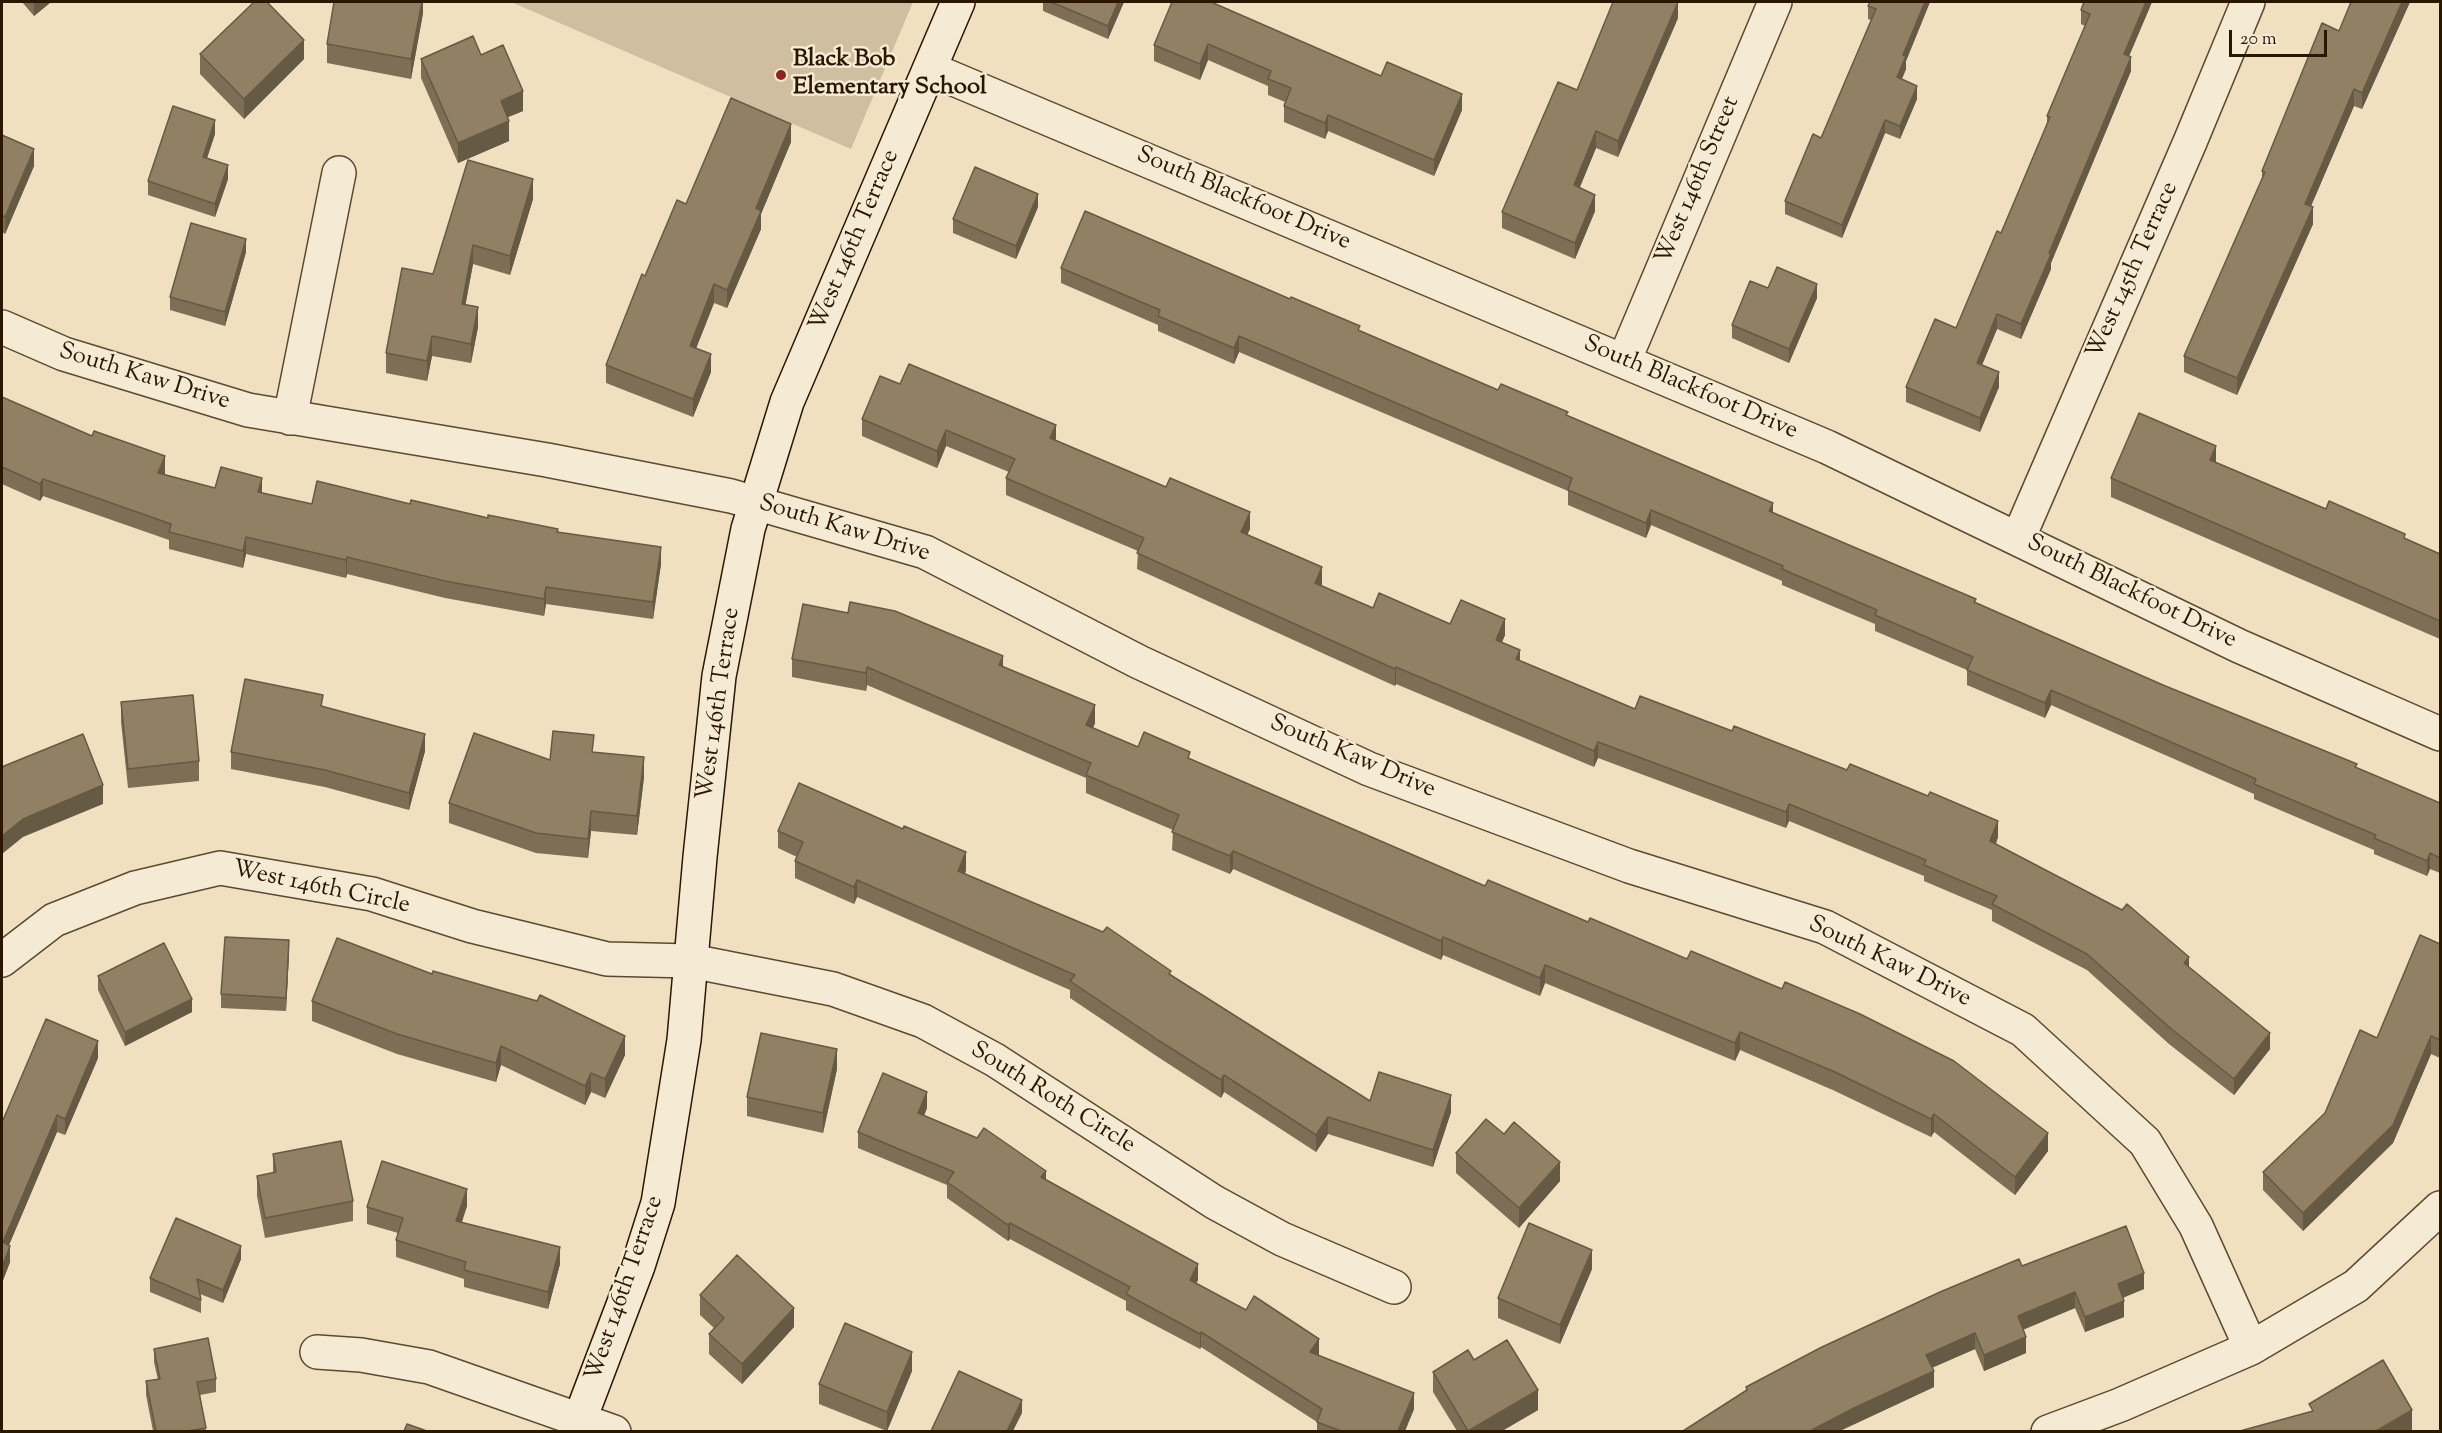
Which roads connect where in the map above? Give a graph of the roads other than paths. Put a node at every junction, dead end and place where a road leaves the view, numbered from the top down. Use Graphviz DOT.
graph roads {
  1 [pos="958,2"];
  2 [pos="1775,2"];
  3 [pos="2248,2"];
  4 [pos="930,69"];
  5 [pos="339,173"];
  6 [pos="2,327"];
  7 [pos="1624,361"];
  8 [pos="290,418"];
  9 [pos="756,503"];
  10 [pos="2018,538"];
  11 [pos="2440,734"];
  12 [pos="2,960"];
  13 [pos="691,961"];
  14 [pos="2440,1208"];
  15 [pos="1395,1287"];
  16 [pos="2251,1348"];
  17 [pos="317,1352"];
  18 [pos="578,1426"];
  19 [pos="614,1431"];
  20 [pos="2048,1431"];
  1 -- 4 [label="street, West 146th Terrace"];
  2 -- 7 [label="street, West 146th Street"];
  3 -- 10 [label="street, West 145th Terrace"];
  4 -- 7 [label="street, South Blackfoot Drive"];
  4 -- 9 [label="street, West 146th Terrace"];
  5 -- 8 [label="street"];
  6 -- 8 [label="street, South Kaw Drive"];
  7 -- 10 [label="street, South Blackfoot Drive"];
  8 -- 9 [label="street, South Kaw Drive"];
  9 -- 13 [label="street, West 146th Terrace"];
  9 -- 16 [label="street, South Kaw Drive"];
  10 -- 11 [label="street, South Blackfoot Drive"];
  12 -- 13 [label="street, West 146th Circle"];
  13 -- 15 [label="street, South Roth Circle"];
  13 -- 18 [label="street, West 146th Terrace"];
  14 -- 16 [label="street"];
  16 -- 20 [label="street"];
  17 -- 18 [label="street"];
  18 -- 19 [label="street"];
}
